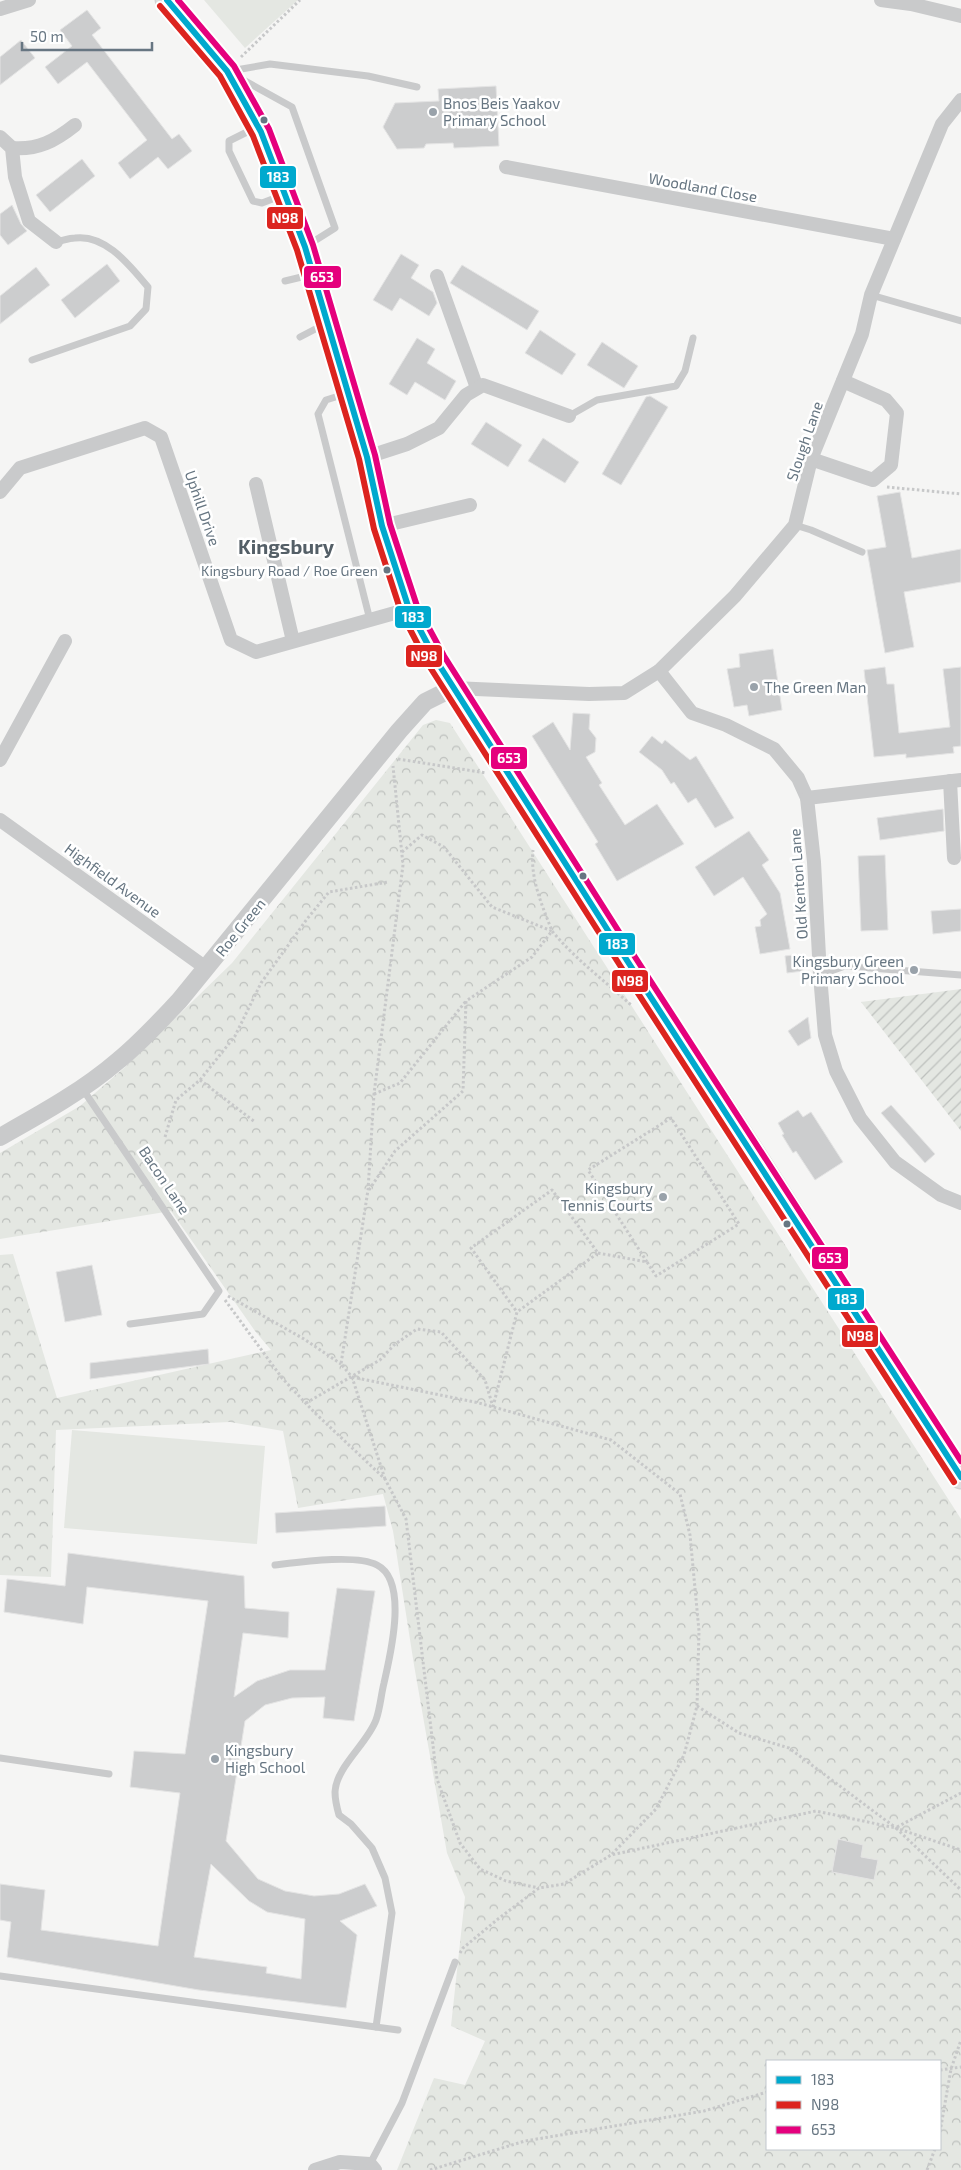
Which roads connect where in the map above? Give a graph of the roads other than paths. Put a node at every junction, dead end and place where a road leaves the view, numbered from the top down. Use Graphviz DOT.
graph roads {
  1 [pos="29,0"];
  2 [pos="167,0"];
  3 [pos="881,0"];
  4 [pos="0,10"];
  5 [pos="961,16"];
  6 [pos="227,71"];
  7 [pos="417,87"];
  8 [pos="961,100"];
  9 [pos="75,125"];
  10 [pos="258,127"];
  11 [pos="0,137"];
  12 [pos="12,148"];
  13 [pos="506,167"];
  14 [pos="285,195"];
  15 [pos="894,239"];
  16 [pos="56,242"];
  17 [pos="305,247"];
  18 [pos="313,274"];
  19 [pos="437,276"];
  20 [pos="285,282"];
  21 [pos="871,295"];
  22 [pos="961,321"];
  23 [pos="327,322"];
  24 [pos="300,337"];
  25 [pos="693,338"];
  26 [pos="32,360"];
  27 [pos="843,381"];
  28 [pos="478,388"];
  29 [pos="348,393"];
  30 [pos="569,416"];
  31 [pos="367,457"];
  32 [pos="811,459"];
  33 [pos="256,484"];
  34 [pos="0,492"];
  35 [pos="470,505"];
  36 [pos="795,525"];
  37 [pos="382,526"];
  38 [pos="862,552"];
  39 [pos="409,609"];
  40 [pos="370,620"];
  41 [pos="65,641"];
  42 [pos="293,641"];
  43 [pos="659,671"];
  44 [pos="453,688"];
  45 [pos="0,760"];
  46 [pos="956,780"];
  47 [pos="806,798"];
  48 [pos="0,820"];
  49 [pos="954,858"];
  50 [pos="206,968"];
  51 [pos="820,974"];
  52 [pos="961,975"];
  53 [pos="82,1088"];
  54 [pos="0,1137"];
  55 [pos="961,1203"];
  56 [pos="130,1324"];
  57 [pos="961,1477"];
  58 [pos="275,1565"];
  59 [pos="0,1758"];
  60 [pos="109,1774"];
  61 [pos="455,1962"];
  62 [pos="0,1976"];
  63 [pos="376,2027"];
  64 [pos="398,2030"];
  65 [pos="373,2167"];
  66 [pos="315,2170"];
  1 -- 4 [label="street"];
  2 -- 6 [label="main road"];
  3 -- 5 [label="street"];
  6 -- 7 [label="lane"];
  6 -- 10 [label="main road"];
  6 -- 17 [label="lane"];
  8 -- 15 [label="street, Slough Lane"];
  9 -- 12 [label="street"];
  10 -- 14 [label="main road"];
  10 -- 14 [label="lane"];
  11 -- 12 [label="street"];
  12 -- 16 [label="street"];
  13 -- 15 [label="street, Woodland Close"];
  14 -- 17 [label="main road"];
  15 -- 21 [label="street, Slough Lane"];
  16 -- 26 [label="lane"];
  17 -- 18 [label="main road"];
  18 -- 20 [label="lane"];
  18 -- 23 [label="main road"];
  19 -- 28 [label="street"];
  21 -- 22 [label="lane"];
  21 -- 27 [label="street, Slough Lane"];
  23 -- 24 [label="lane"];
  23 -- 29 [label="main road"];
  25 -- 30 [label="lane"];
  27 -- 32 [label="street, Slough Lane"];
  27 -- 32 [label="street"];
  28 -- 30 [label="street"];
  28 -- 31 [label="street"];
  29 -- 31 [label="main road"];
  29 -- 40 [label="lane"];
  31 -- 37 [label="main road"];
  32 -- 36 [label="street, Slough Lane"];
  33 -- 42 [label="street"];
  34 -- 42 [label="street, Uphill Drive"];
  35 -- 37 [label="street"];
  36 -- 38 [label="lane"];
  36 -- 43 [label="street, Slough Lane"];
  37 -- 39 [label="main road"];
  39 -- 40 [label="street, Uphill Drive"];
  39 -- 44 [label="main road"];
  40 -- 42 [label="street, Uphill Drive"];
  41 -- 45 [label="street"];
  43 -- 44 [label="street, Slough Lane"];
  43 -- 47 [label="street, Old Kenton Lane"];
  44 -- 50 [label="street, Roe Green"];
  44 -- 57 [label="main road"];
  46 -- 47 [label="street"];
  46 -- 49 [label="street"];
  47 -- 51 [label="street, Old Kenton Lane"];
  48 -- 50 [label="street, Highfield Avenue"];
  50 -- 53 [label="street, Roe Green"];
  51 -- 52 [label="lane"];
  51 -- 55 [label="street, Old Kenton Lane"];
  53 -- 54 [label="street, Roe Green"];
  53 -- 56 [label="lane, Bacon Lane"];
  58 -- 63 [label="lane"];
  59 -- 60 [label="lane"];
  61 -- 65 [label="lane"];
  62 -- 63 [label="lane"];
  63 -- 64 [label="lane"];
  65 -- 66 [label="street"];
}
